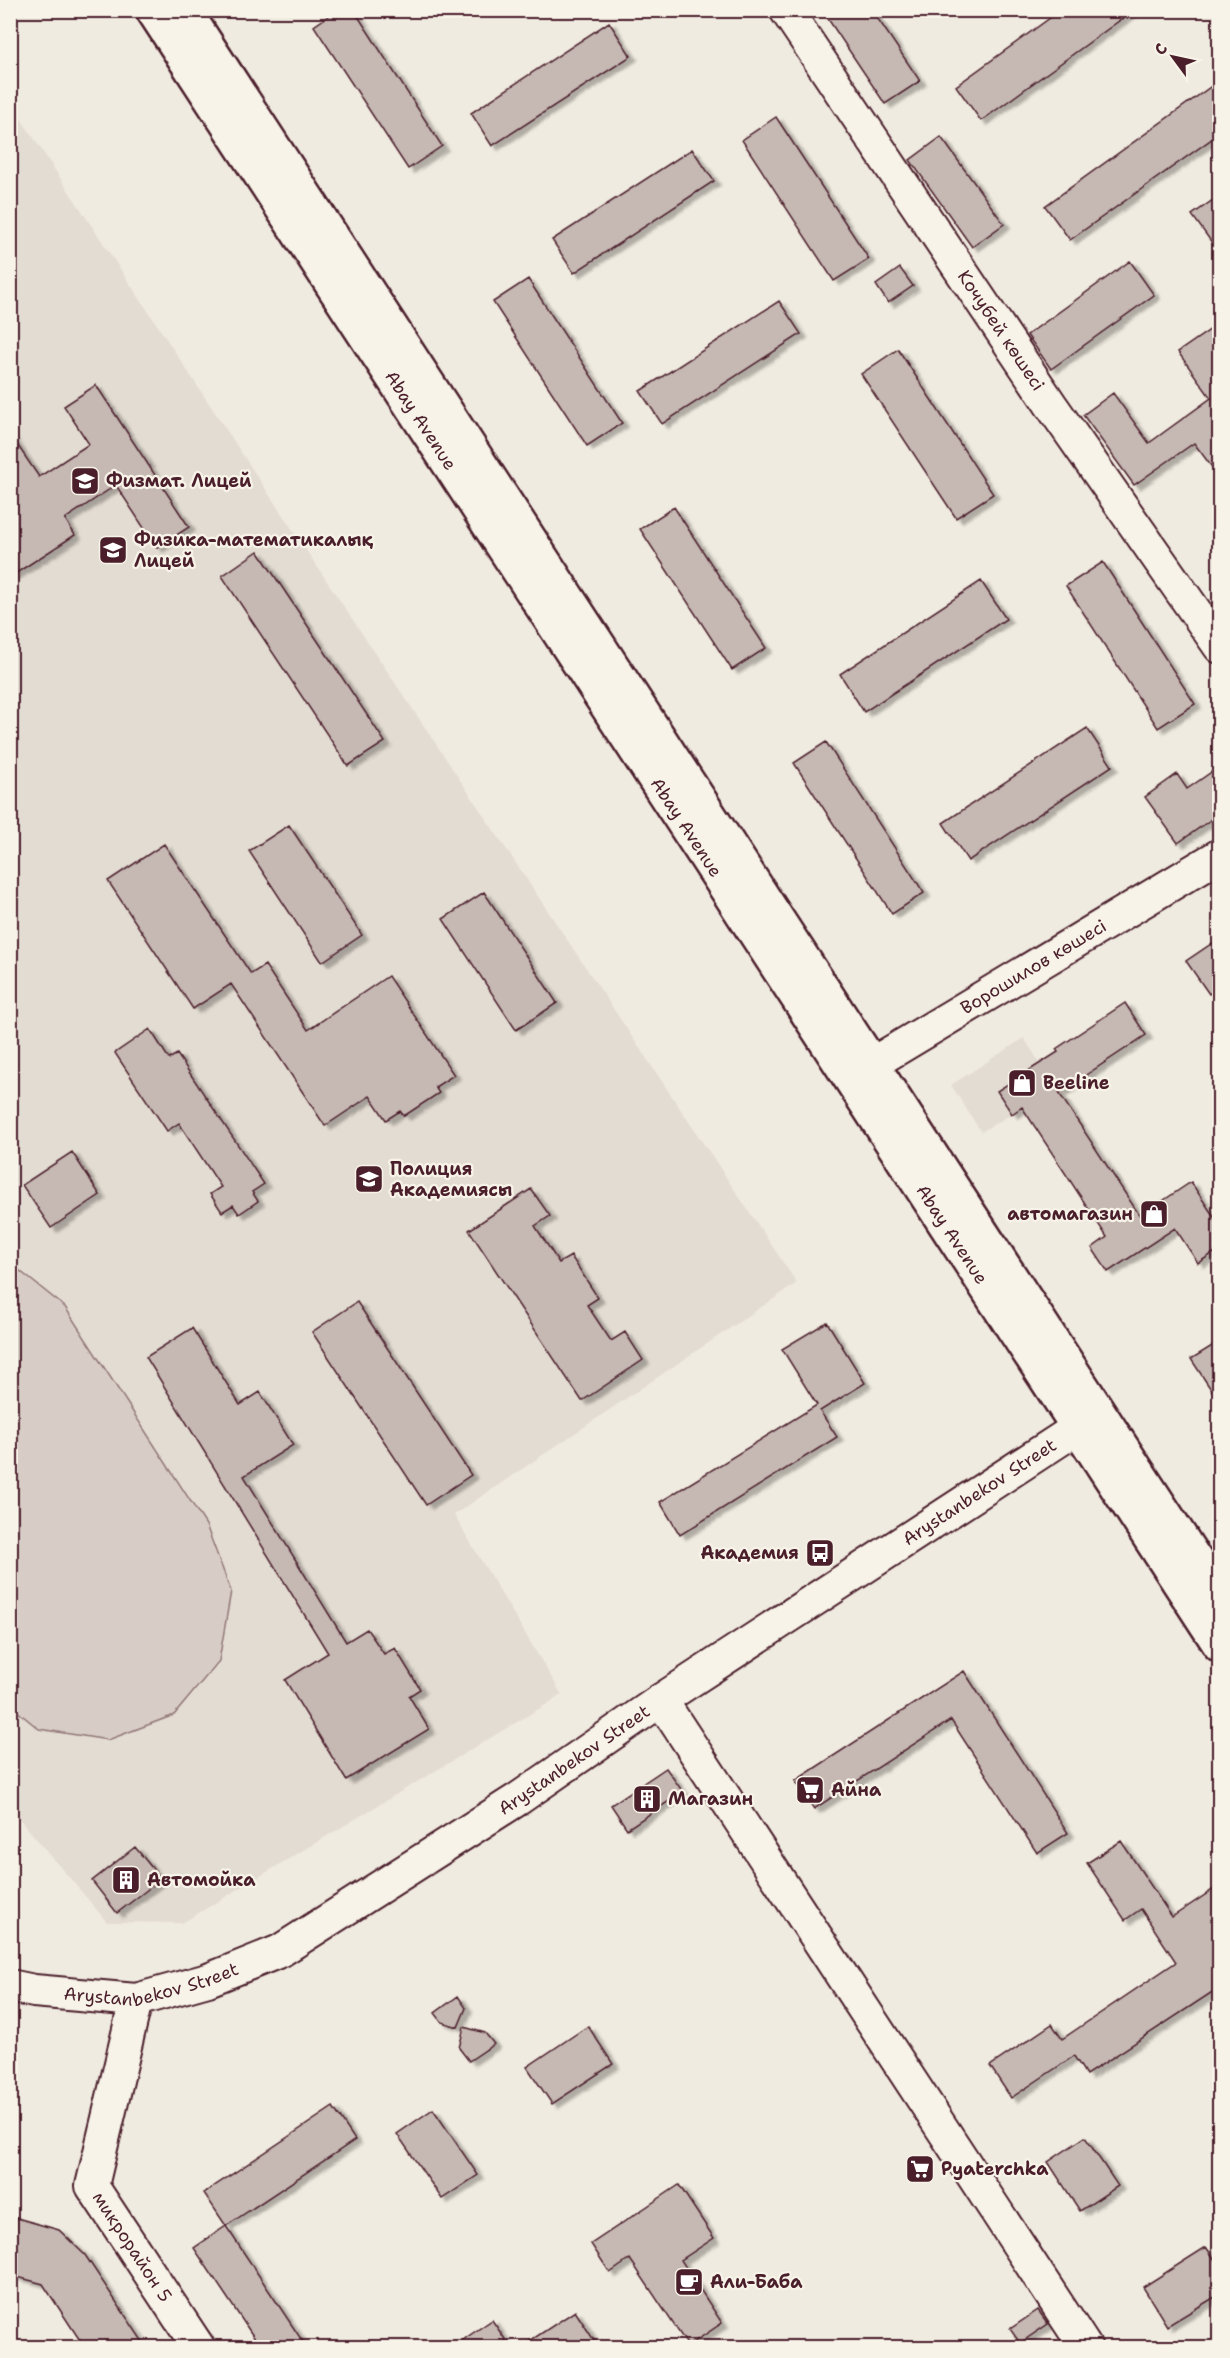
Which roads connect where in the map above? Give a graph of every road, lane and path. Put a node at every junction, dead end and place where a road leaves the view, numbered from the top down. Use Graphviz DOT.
graph roads {
  1 [pos="786,10"];
  2 [pos="165,12"];
  3 [pos="1220,647"];
  4 [pos="1220,855"];
  5 [pos="860,1070"];
  6 [pos="1089,1421"];
  7 [pos="1220,1598"];
  8 [pos="1220,1645"];
  9 [pos="661,1700"];
  10 [pos="10,1986"];
  11 [pos="136,2000"];
  12 [pos="199,2348"];
  13 [pos="1086,2348"];
  1 -- 3 [label="street, Кочубей көшесі"];
  2 -- 5 [label="main road, Abay Avenue"];
  4 -- 5 [label="street, Ворошилов көшесі"];
  5 -- 6 [label="main road, Abay Avenue"];
  6 -- 7 [label="main road, Abay Avenue"];
  6 -- 8 [label="main road, Abay Avenue"];
  6 -- 9 [label="street, Arystanbekov Street"];
  9 -- 11 [label="street, Arystanbekov Street"];
  9 -- 13 [label="street"];
  10 -- 11 [label="street, Arystanbekov Street"];
  11 -- 12 [label="street, микрорайон 5"];
}
